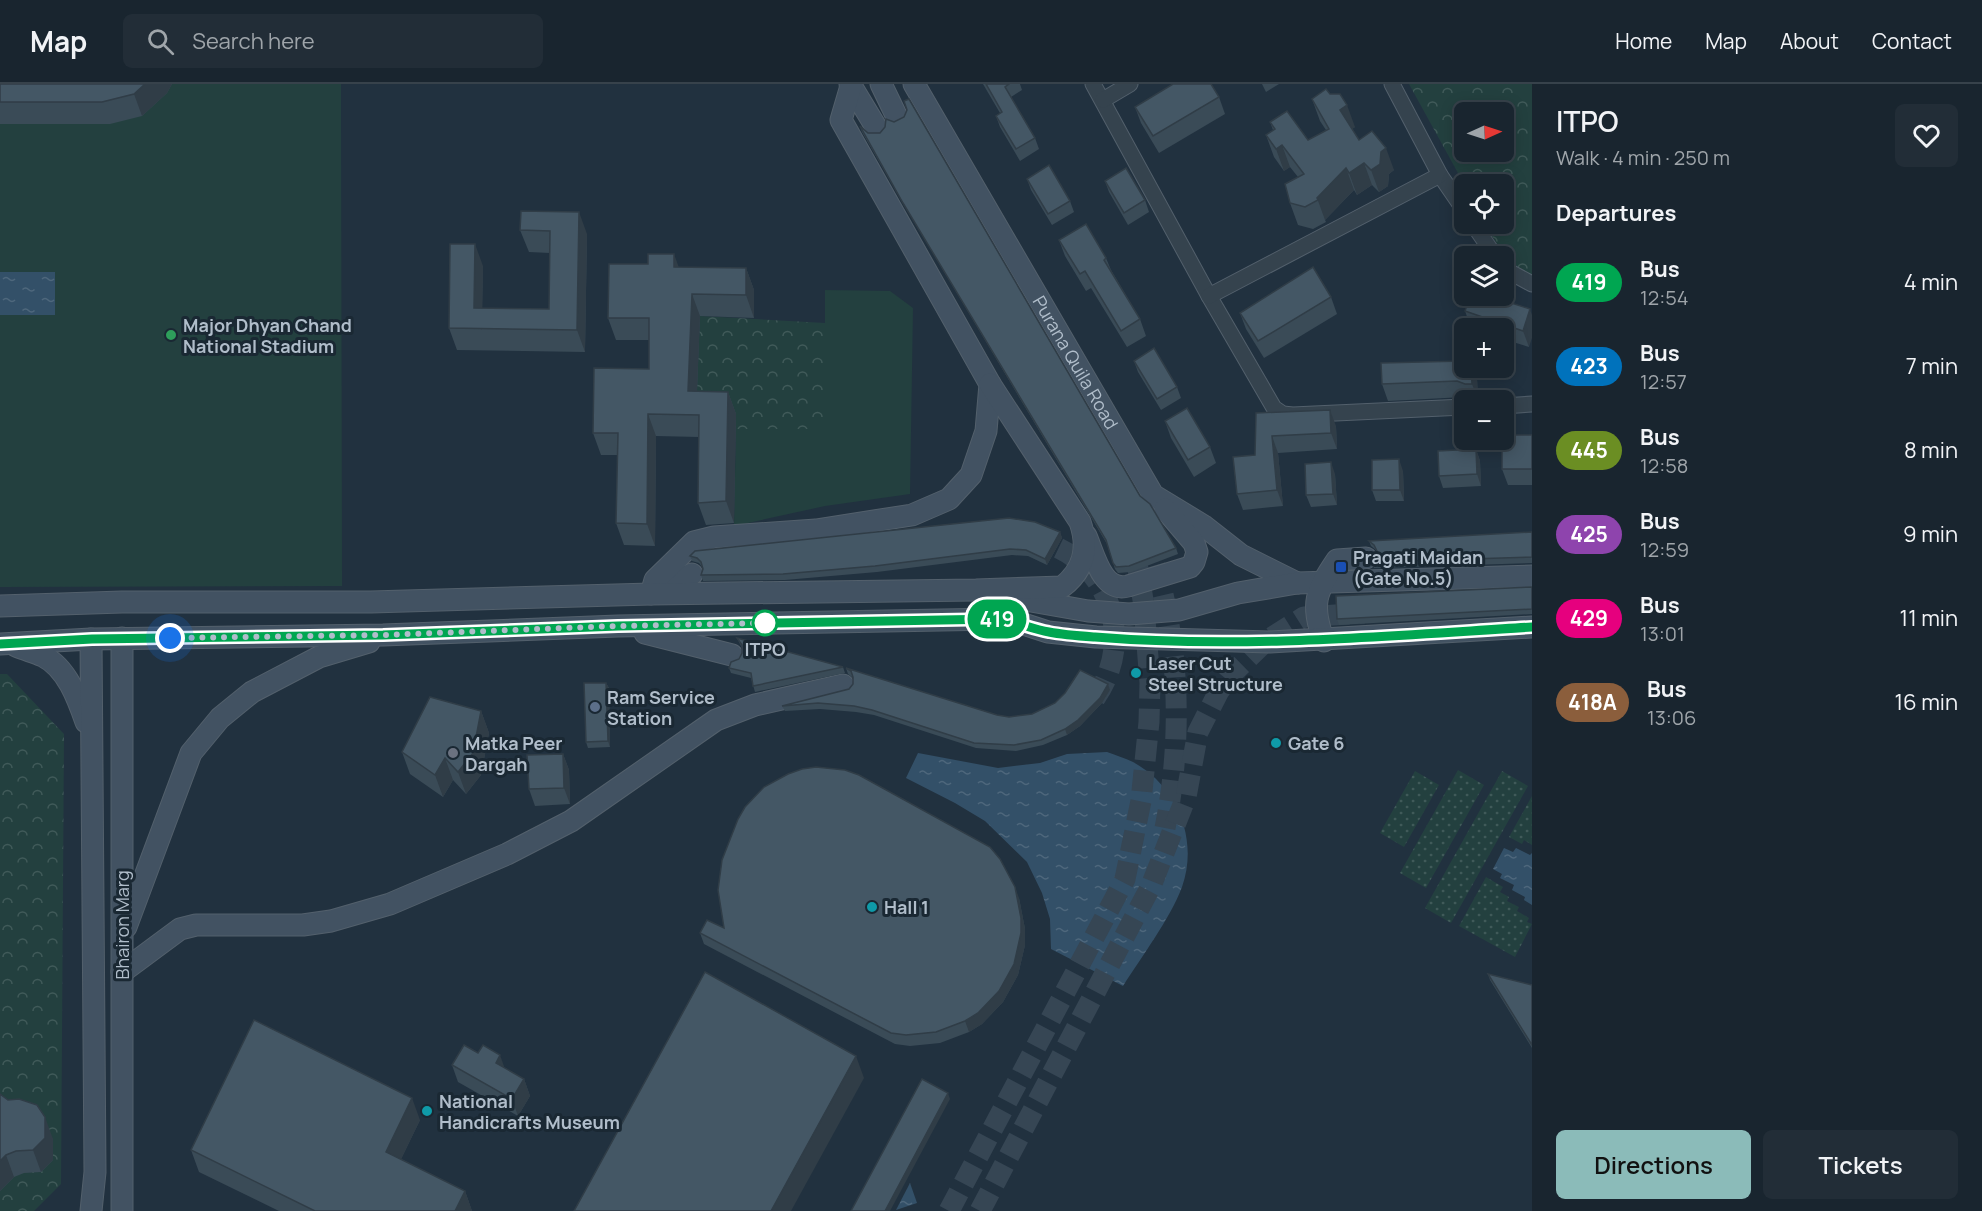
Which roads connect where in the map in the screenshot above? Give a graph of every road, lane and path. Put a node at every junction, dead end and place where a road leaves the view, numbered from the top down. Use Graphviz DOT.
graph roads {
  1 [pos="881,84"];
  2 [pos="914,84"];
  3 [pos="1093,84"];
  4 [pos="1130,84"];
  5 [pos="1392,84"];
  6 [pos="851,85"];
  7 [pos="1103,100"];
  8 [pos="896,115"];
  9 [pos="876,127"];
  10 [pos="1440,175"];
  11 [pos="1454,195"];
  12 [pos="1514,274"];
  13 [pos="1532,284"];
  14 [pos="1209,296"];
  15 [pos="990,384"];
  16 [pos="1532,404"];
  17 [pos="1514,405"];
  18 [pos="1454,407"];
  19 [pos="1153,495"];
  20 [pos="1080,522"];
  21 [pos="1366,558"];
  22 [pos="692,574"];
  23 [pos="1532,576"];
  24 [pos="1322,582"];
  25 [pos="1297,583"];
  26 [pos="976,590"];
  27 [pos="651,594"];
  28 [pos="0,606"];
  29 [pos="618,626"];
  30 [pos="1532,627"];
  31 [pos="383,635"];
  32 [pos="122,638"];
  33 [pos="92,639"];
  34 [pos="1324,641"];
  35 [pos="4,644"];
  36 [pos="732,655"];
  37 [pos="843,685"];
  38 [pos="91,737"];
  39 [pos="121,942"];
  40 [pos="122,972"];
  41 [pos="91,1211"];
  42 [pos="122,1211"];
  1 -- 8 [label="main road"];
  2 -- 19 [label="main road, Purana Quila Road"];
  3 -- 7 [label="street"];
  4 -- 7 [label="street"];
  5 -- 10 [label="street"];
  6 -- 9 [label="main road"];
  6 -- 15 [label="main road"];
  7 -- 14 [label="street"];
  10 -- 11 [label="street"];
  10 -- 14 [label="street"];
  12 -- 13 [label="street"];
  14 -- 18 [label="street"];
  15 -- 20 [label="main road"];
  15 -- 27 [label="main road"];
  16 -- 17 [label="street"];
  19 -- 20 [label="main road"];
  19 -- 25 [label="main road, Purana Quila Road"];
  20 -- 26 [label="main road"];
  21 -- 24 [label="main road"];
  22 -- 27 [label="main road"];
  23 -- 24 [label="main road"];
  24 -- 25 [label="main road"];
  24 -- 34 [label="main road"];
  25 -- 26 [label="main road"];
  26 -- 27 [label="main road"];
  27 -- 28 [label="main road"];
  29 -- 31 [label="main road"];
  29 -- 34 [label="main road"];
  29 -- 36 [label="main road"];
  30 -- 34 [label="main road"];
  31 -- 32 [label="main road"];
  31 -- 39 [label="main road"];
  32 -- 33 [label="main road"];
  32 -- 39 [label="main road, Bhairon Marg"];
  33 -- 35 [label="main road"];
  33 -- 38 [label="main road, Bhairon Marg"];
  35 -- 38 [label="main road"];
  37 -- 40 [label="main road"];
  38 -- 41 [label="main road, Bhairon Marg"];
  39 -- 40 [label="main road, Bhairon Marg"];
  40 -- 42 [label="main road, Bhairon Marg"];
}
